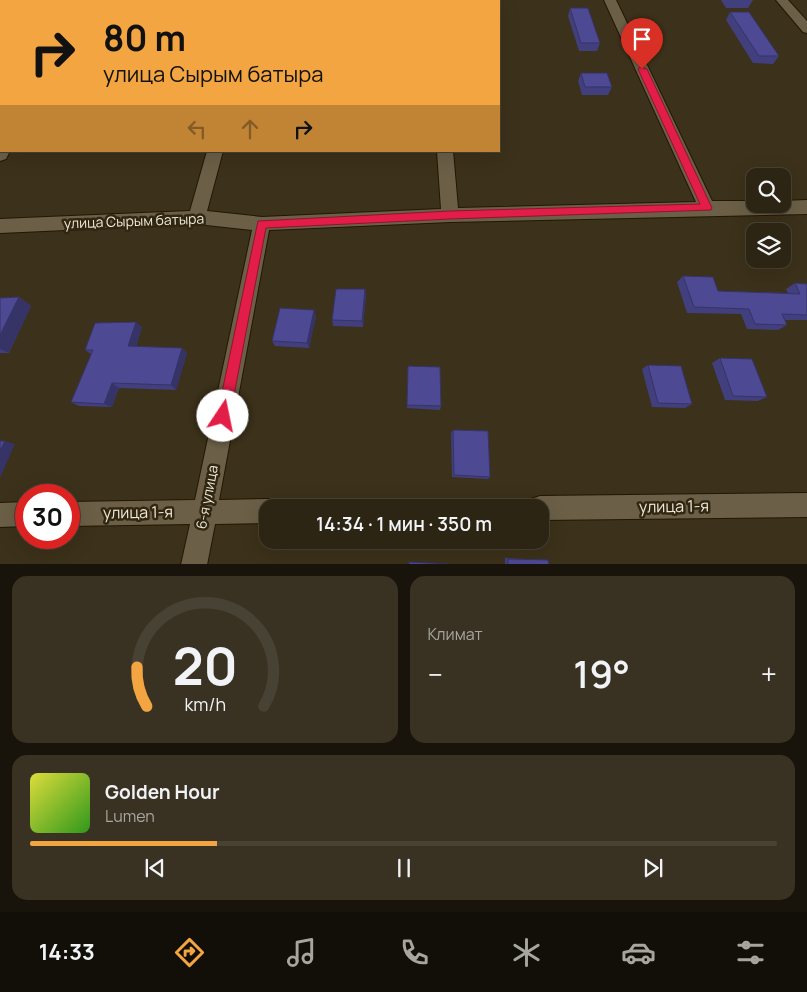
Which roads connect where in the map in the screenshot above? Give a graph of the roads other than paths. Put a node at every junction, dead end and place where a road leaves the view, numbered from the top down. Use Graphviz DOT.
graph roads {
  1 [pos="610,0"];
  2 [pos="782,0"];
  3 [pos="807,29"];
  4 [pos="215,152"];
  5 [pos="444,152"];
  6 [pos="807,207"];
  7 [pos="707,208"];
  8 [pos="450,215"];
  9 [pos="197,217"];
  10 [pos="262,224"];
  11 [pos="0,226"];
  12 [pos="807,505"];
  13 [pos="549,508"];
  14 [pos="259,510"];
  15 [pos="204,511"];
  16 [pos="15,514"];
  17 [pos="80,514"];
  18 [pos="0,515"];
  19 [pos="194,564"];
  1 -- 7 [label="street"];
  2 -- 3 [label="street"];
  4 -- 9 [label="street"];
  5 -- 8 [label="street"];
  6 -- 7 [label="street, улица Сырым батыра"];
  7 -- 8 [label="street, улица Сырым батыра"];
  8 -- 10 [label="street, улица Сырым батыра"];
  9 -- 10 [label="street, улица Сырым батыра"];
  9 -- 11 [label="street, улица Сырым батыра"];
  10 -- 15 [label="street, 6-я улица"];
  12 -- 13 [label="street, улица 1-я"];
  14 -- 15 [label="street, улица 1-я"];
  15 -- 17 [label="street, улица 1-я"];
  15 -- 19 [label="street, 6-я улица"];
  16 -- 18 [label="street"];
}
